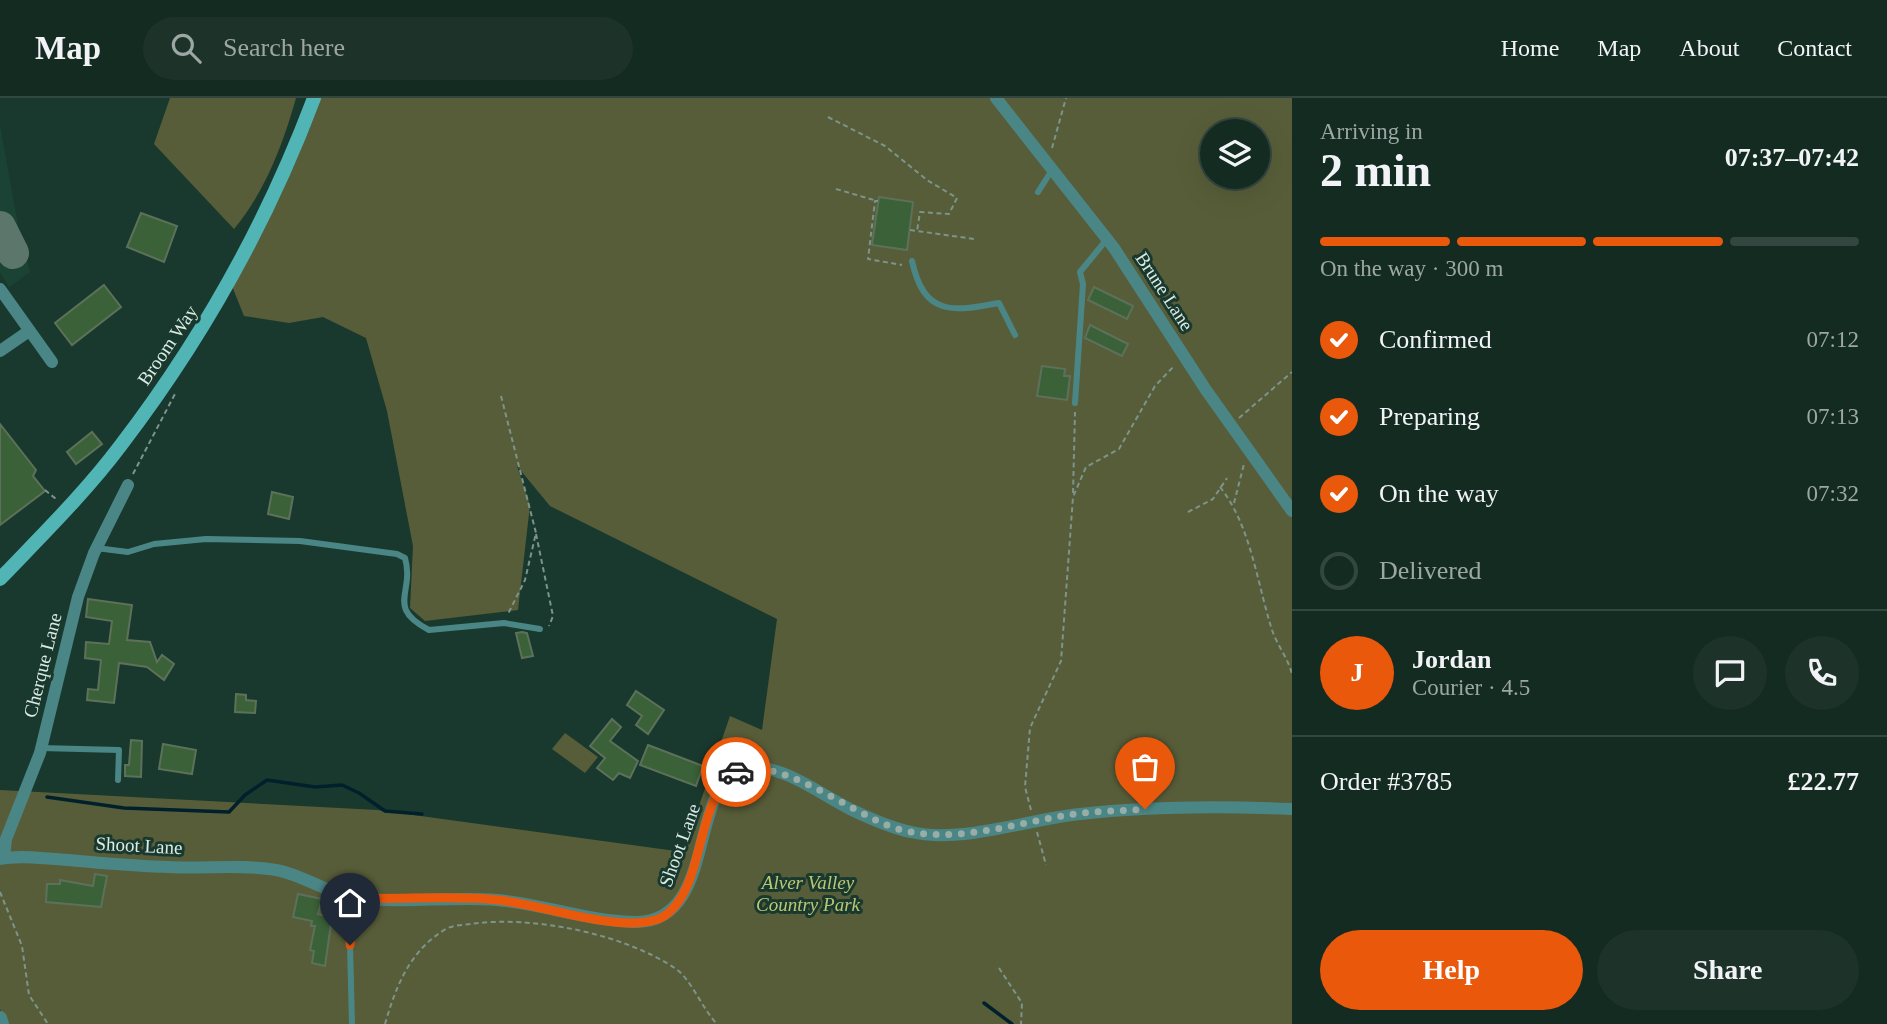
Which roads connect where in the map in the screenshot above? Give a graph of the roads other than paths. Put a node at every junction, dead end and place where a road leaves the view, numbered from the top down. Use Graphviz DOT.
graph roads {
  1 [pos="314,98"];
  2 [pos="996,98"];
  3 [pos="1050,165"];
  4 [pos="1038,191"];
  5 [pos="1107,239"];
  6 [pos="912,264"];
  7 [pos="0,289"];
  8 [pos="29,331"];
  9 [pos="1015,335"];
  10 [pos="0,351"];
  11 [pos="52,362"];
  12 [pos="1075,404"];
  13 [pos="128,485"];
  14 [pos="1292,511"];
  15 [pos="96,548"];
  16 [pos="0,579"];
  17 [pos="540,629"];
  18 [pos="41,748"];
  19 [pos="118,780"];
  20 [pos="1292,809"];
  21 [pos="2,858"];
  22 [pos="354,898"];
  23 [pos="0,1018"];
  24 [pos="2,1024"];
  25 [pos="352,1024"];
  1 -- 16 [label="main road, Broom Way"];
  2 -- 3 [label="street, Brune Lane"];
  3 -- 4 [label="lane"];
  3 -- 5 [label="street, Brune Lane"];
  5 -- 12 [label="lane"];
  5 -- 14 [label="street, Brune Lane"];
  6 -- 9 [label="lane"];
  7 -- 8 [label="street"];
  8 -- 10 [label="street"];
  8 -- 11 [label="street"];
  13 -- 15 [label="street, Cherque Lane"];
  15 -- 17 [label="lane"];
  15 -- 18 [label="street, Cherque Lane"];
  18 -- 19 [label="lane"];
  18 -- 21 [label="street, Cherque Lane"];
  20 -- 22 [label="street, Shoot Lane"];
  21 -- 22 [label="street, Shoot Lane"];
  22 -- 25 [label="lane"];
  23 -- 24 [label="street"];
}
